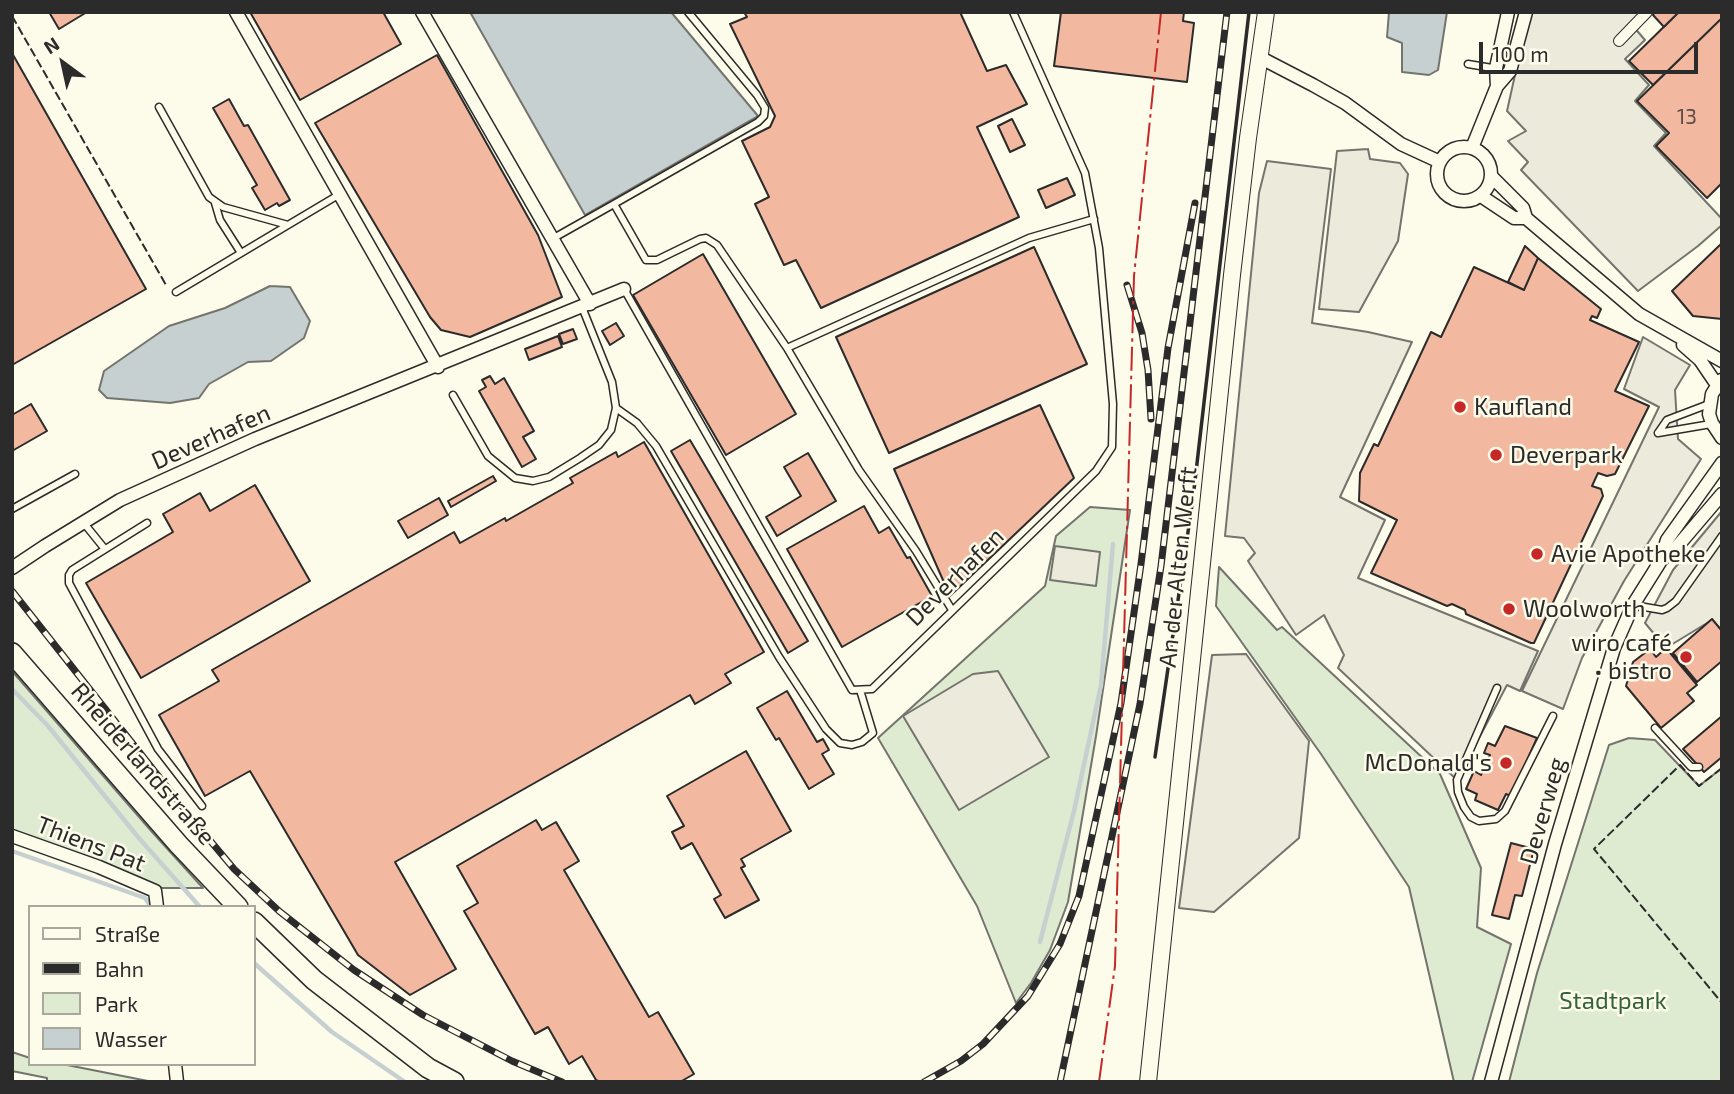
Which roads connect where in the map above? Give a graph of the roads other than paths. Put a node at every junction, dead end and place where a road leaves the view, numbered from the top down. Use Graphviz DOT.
graph roads {
  1 [pos="236,12"];
  2 [pos="422,12"];
  3 [pos="688,12"];
  4 [pos="1013,12"];
  5 [pos="1266,12"];
  6 [pos="1508,12"];
  7 [pos="1526,12"];
  8 [pos="1647,12"];
  9 [pos="1619,41"];
  10 [pos="1261,58"];
  11 [pos="1468,64"];
  12 [pos="1503,70"];
  13 [pos="159,107"];
  14 [pos="1472,148"];
  15 [pos="1440,162"];
  16 [pos="1491,176"];
  17 [pos="340,194"];
  18 [pos="1481,196"];
  19 [pos="215,203"];
  20 [pos="614,204"];
  21 [pos="1526,218"];
  22 [pos="1094,219"];
  23 [pos="288,225"];
  24 [pos="552,239"];
  25 [pos="241,253"];
  26 [pos="624,289"];
  27 [pos="176,292"];
  28 [pos="586,306"];
  29 [pos="1658,326"];
  30 [pos="787,348"];
  31 [pos="1722,361"];
  32 [pos="438,367"];
  33 [pos="1719,383"];
  34 [pos="453,395"];
  35 [pos="1709,404"];
  36 [pos="616,408"];
  37 [pos="1712,424"];
  38 [pos="1722,438"];
  39 [pos="1722,463"];
  40 [pos="75,474"];
  41 [pos="1722,494"];
  42 [pos="12,509"];
  43 [pos="83,522"];
  44 [pos="148,523"];
  45 [pos="1722,536"];
  46 [pos="104,548"];
  47 [pos="1660,562"];
  48 [pos="12,568"];
  49 [pos="1633,606"];
  50 [pos="952,610"];
  51 [pos="12,653"];
  52 [pos="1497,688"];
  53 [pos="860,690"];
  54 [pos="1553,716"];
  55 [pos="1655,728"];
  56 [pos="1699,767"];
  57 [pos="202,806"];
  58 [pos="12,836"];
  59 [pos="157,905"];
  60 [pos="236,905"];
  61 [pos="256,924"];
  62 [pos="453,1082"];
  63 [pos="1148,1082"];
  64 [pos="1491,1082"];
  1 -- 17 [label="street"];
  2 -- 24 [label="street"];
  3 -- 20 [label="lane"];
  4 -- 22 [label="lane, Deverhafen"];
  5 -- 10 [label="street, An der Alten Werft"];
  6 -- 12 [label="street"];
  7 -- 12 [label="street"];
  8 -- 9 [label="street"];
  10 -- 15 [label="street"];
  10 -- 63 [label="street, An der Alten Werft"];
  11 -- 12 [label="lane"];
  12 -- 14 [label="street"];
  13 -- 19 [label="lane"];
  14 -- 15 [label="street"];
  14 -- 16 [label="street"];
  15 -- 18 [label="street"];
  16 -- 18 [label="street"];
  16 -- 21 [label="street"];
  17 -- 23 [label="lane"];
  17 -- 32 [label="street"];
  18 -- 21 [label="street"];
  19 -- 23 [label="lane"];
  19 -- 25 [label="lane"];
  20 -- 24 [label="lane"];
  20 -- 30 [label="lane"];
  21 -- 29 [label="street"];
  22 -- 30 [label="lane"];
  22 -- 50 [label="lane, Deverhafen"];
  23 -- 25 [label="lane"];
  24 -- 28 [label="street"];
  25 -- 27 [label="lane"];
  26 -- 28 [label="street, Deverhafen"];
  26 -- 53 [label="lane, Deverhafen"];
  28 -- 32 [label="street, Deverhafen"];
  28 -- 36 [label="lane"];
  29 -- 31 [label="street"];
  29 -- 33 [label="street"];
  30 -- 50 [label="lane"];
  32 -- 43 [label="street, Deverhafen"];
  33 -- 35 [label="street"];
  34 -- 36 [label="lane"];
  35 -- 37 [label="street"];
  35 -- 37 [label="lane"];
  36 -- 53 [label="lane"];
  37 -- 38 [label="street"];
  39 -- 47 [label="street, Deverweg"];
  40 -- 42 [label="lane"];
  41 -- 47 [label="street, Deverweg"];
  43 -- 46 [label="lane"];
  43 -- 48 [label="street, Deverhafen"];
  44 -- 46 [label="lane"];
  45 -- 49 [label="lane"];
  46 -- 57 [label="lane"];
  47 -- 49 [label="street, Deverweg"];
  49 -- 64 [label="street, Deverweg"];
  50 -- 53 [label="lane, Deverhafen"];
  51 -- 60 [label="main road, Rheiderlandstraße"];
  52 -- 54 [label="lane"];
  55 -- 56 [label="lane"];
  58 -- 59 [label="street, Thiens Pat"];
  61 -- 62 [label="main road"];
}
